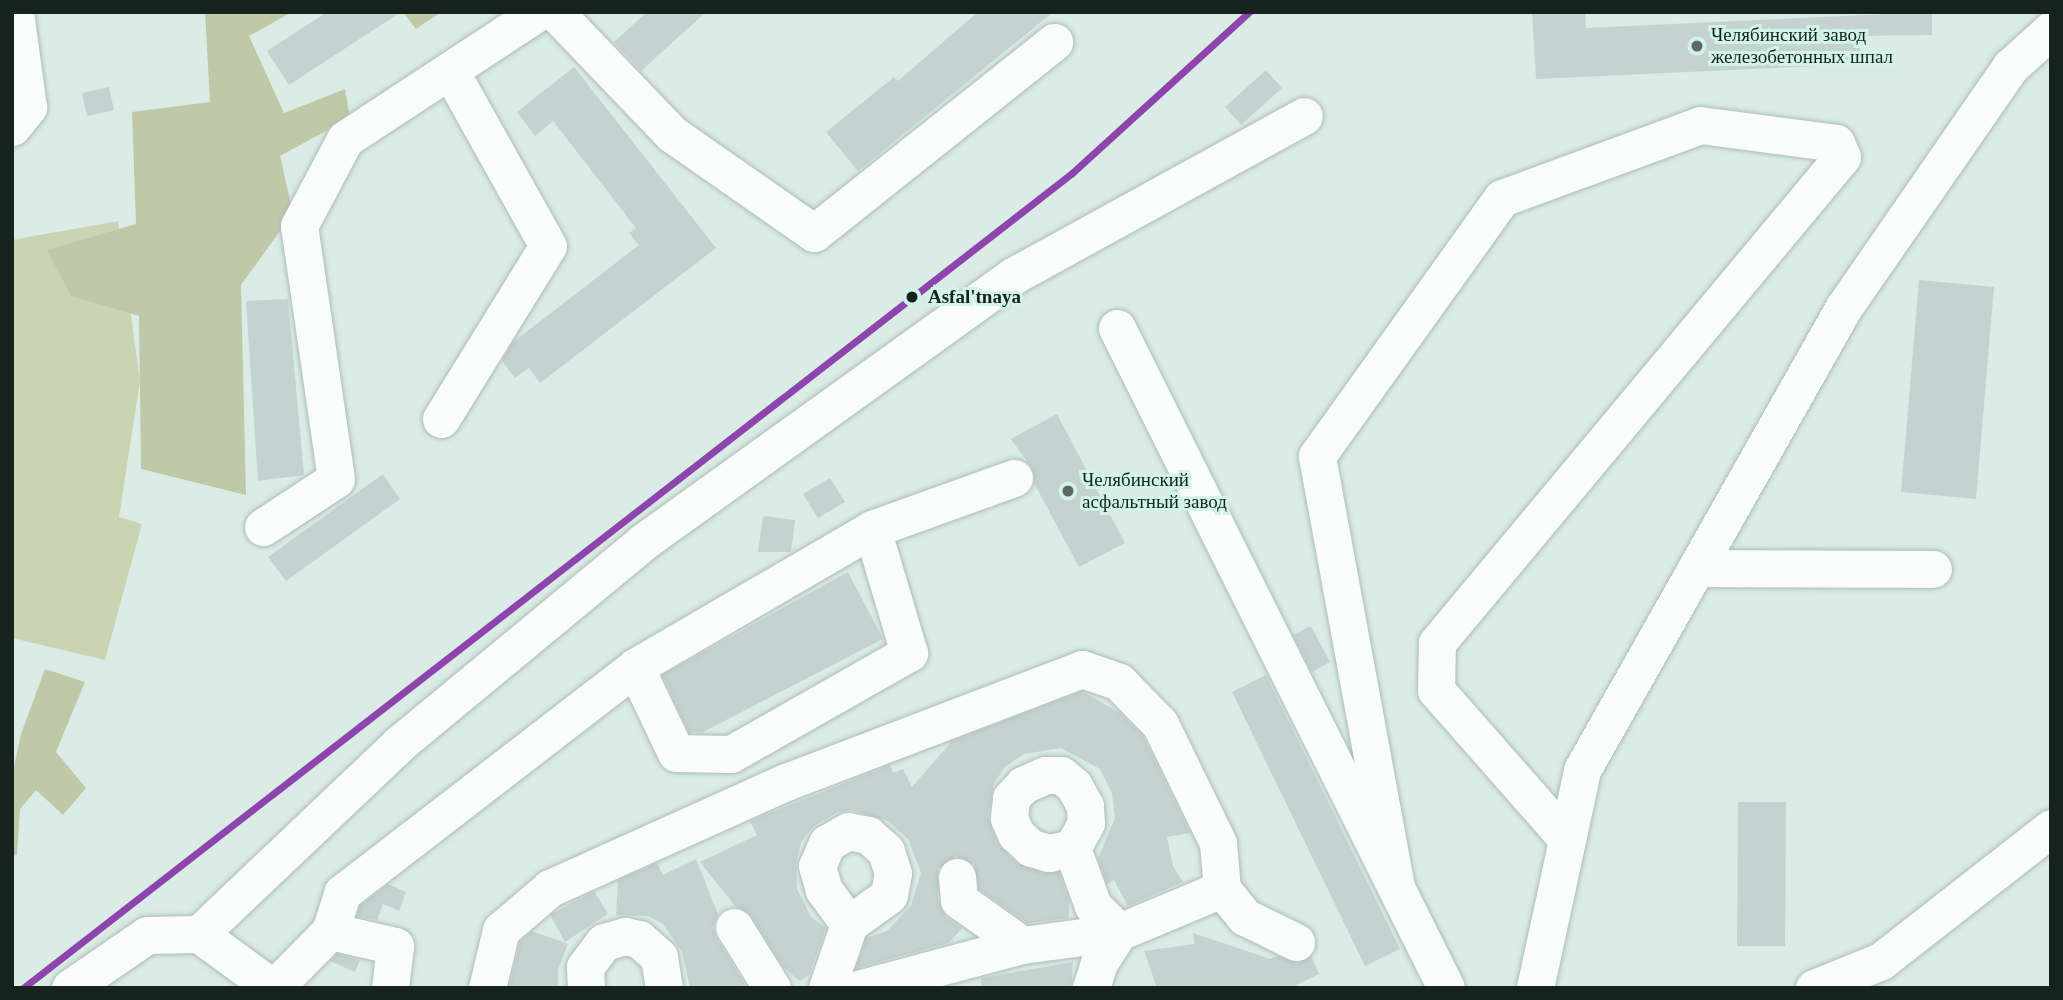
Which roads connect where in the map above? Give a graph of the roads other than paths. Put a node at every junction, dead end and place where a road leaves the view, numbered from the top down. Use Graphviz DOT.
graph roads {
  1 [pos="15,12"];
  2 [pos="538,12"];
  3 [pos="555,12"];
  4 [pos="2051,30"];
  5 [pos="1054,42"];
  6 [pos="450,71"];
  7 [pos="1304,116"];
  8 [pos="12,127"];
  9 [pos="1117,328"];
  10 [pos="441,419"];
  11 [pos="1014,478"];
  12 [pos="264,527"];
  13 [pos="872,529"];
  14 [pos="1696,568"];
  15 [pos="1933,569"];
  16 [pos="635,667"];
  17 [pos="2051,828"];
  18 [pos="1567,839"];
  19 [pos="1072,848"];
  20 [pos="957,877"];
  21 [pos="1396,887"];
  22 [pos="1222,889"];
  23 [pos="849,924"];
  24 [pos="734,927"];
  25 [pos="330,930"];
  26 [pos="1119,932"];
  27 [pos="199,934"];
  28 [pos="1296,942"];
  29 [pos="1022,945"];
  30 [pos="1100,979"];
  31 [pos="70,988"];
  32 [pos="273,988"];
  33 [pos="390,988"];
  34 [pos="487,988"];
  35 [pos="586,988"];
  36 [pos="664,988"];
  37 [pos="772,988"];
  38 [pos="827,988"];
  39 [pos="861,988"];
  40 [pos="1446,988"];
  41 [pos="1535,988"];
  42 [pos="1814,988"];
  1 -- 8 [label="street"];
  2 -- 6 [label="street"];
  3 -- 5 [label="street"];
  4 -- 14 [label="street"];
  6 -- 10 [label="street"];
  6 -- 12 [label="street"];
  7 -- 27 [label="street"];
  9 -- 21 [label="street"];
  11 -- 13 [label="street"];
  13 -- 16 [label="street"];
  13 -- 16 [label="street"];
  14 -- 15 [label="street"];
  14 -- 18 [label="street"];
  16 -- 25 [label="street"];
  17 -- 42 [label="street"];
  18 -- 21 [label="street"];
  18 -- 41 [label="street"];
  19 -- 26 [label="street"];
  20 -- 29 [label="street"];
  21 -- 40 [label="street"];
  22 -- 26 [label="street"];
  22 -- 28 [label="street"];
  22 -- 34 [label="street"];
  23 -- 38 [label="street"];
  24 -- 37 [label="street"];
  25 -- 32 [label="street"];
  25 -- 33 [label="street"];
  26 -- 29 [label="street"];
  26 -- 30 [label="street"];
  27 -- 31 [label="street"];
  27 -- 32 [label="street"];
  29 -- 39 [label="street"];
  35 -- 36 [label="street"];
}
